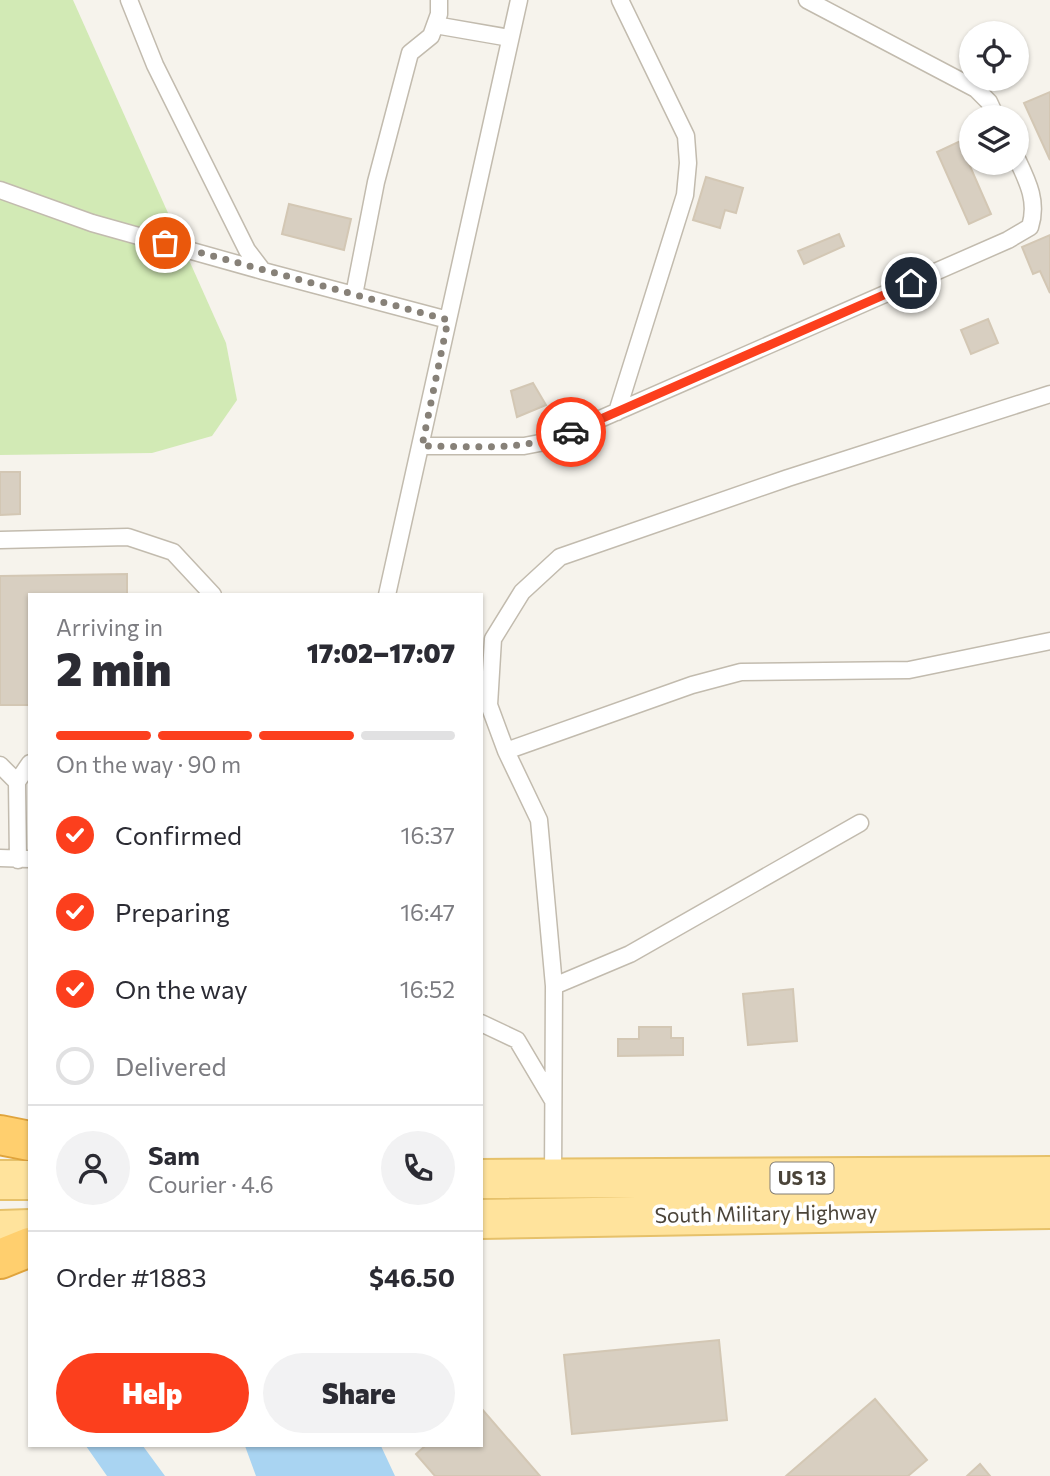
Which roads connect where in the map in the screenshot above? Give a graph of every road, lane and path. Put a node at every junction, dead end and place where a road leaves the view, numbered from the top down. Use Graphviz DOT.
graph roads {
  1 [pos="129,0"];
  2 [pos="439,0"];
  3 [pos="519,0"];
  4 [pos="620,0"];
  5 [pos="807,0"];
  6 [pos="435,25"];
  7 [pos="510,38"];
  8 [pos="990,105"];
  9 [pos="1025,175"];
  10 [pos="0,190"];
  11 [pos="263,271"];
  12 [pos="354,295"];
  13 [pos="448,320"];
  14 [pos="1050,394"];
  15 [pos="617,412"];
  16 [pos="422,446"];
  17 [pos="0,540"];
  18 [pos="211,593"];
  19 [pos="387,593"];
  20 [pos="1050,641"];
  21 [pos="506,751"];
  22 [pos="0,765"];
  23 [pos="28,766"];
  24 [pos="17,782"];
  25 [pos="860,823"];
  26 [pos="0,858"];
  27 [pos="24,859"];
  28 [pos="554,986"];
  29 [pos="483,1024"];
  30 [pos="554,1101"];
  31 [pos="0,1136"];
  32 [pos="28,1141"];
  33 [pos="1050,1176"];
  34 [pos="483,1179"];
  35 [pos="553,1179"];
  36 [pos="0,1180"];
  37 [pos="28,1180"];
  38 [pos="1050,1209"];
  39 [pos="483,1219"];
  40 [pos="28,1229"];
  41 [pos="0,1230"];
  42 [pos="28,1248"];
  43 [pos="0,1259"];
  1 -- 11 [label="lane"];
  2 -- 6 [label="lane"];
  3 -- 7 [label="lane"];
  4 -- 15 [label="lane"];
  5 -- 8 [label="lane"];
  6 -- 7 [label="lane"];
  6 -- 12 [label="lane"];
  7 -- 13 [label="lane"];
  9 -- 15 [label="lane"];
  10 -- 11 [label="lane"];
  11 -- 12 [label="lane"];
  12 -- 13 [label="lane"];
  13 -- 16 [label="lane"];
  14 -- 21 [label="lane"];
  15 -- 16 [label="lane"];
  16 -- 19 [label="lane"];
  17 -- 18 [label="lane"];
  20 -- 21 [label="lane"];
  21 -- 28 [label="lane"];
  22 -- 24 [label="lane"];
  23 -- 24 [label="lane"];
  24 -- 27 [label="lane"];
  25 -- 28 [label="lane"];
  26 -- 27 [label="lane"];
  28 -- 30 [label="lane"];
  29 -- 30 [label="lane"];
  30 -- 35 [label="lane"];
  31 -- 32 [label="highway"];
  33 -- 35 [label="main road, South Military Highway / US 13"];
  34 -- 35 [label="main road, South Military Highway / US 13"];
  36 -- 37 [label="main road"];
  38 -- 39 [label="main road, South Military Highway / US 13"];
  40 -- 41 [label="main road"];
  42 -- 43 [label="highway"];
}
